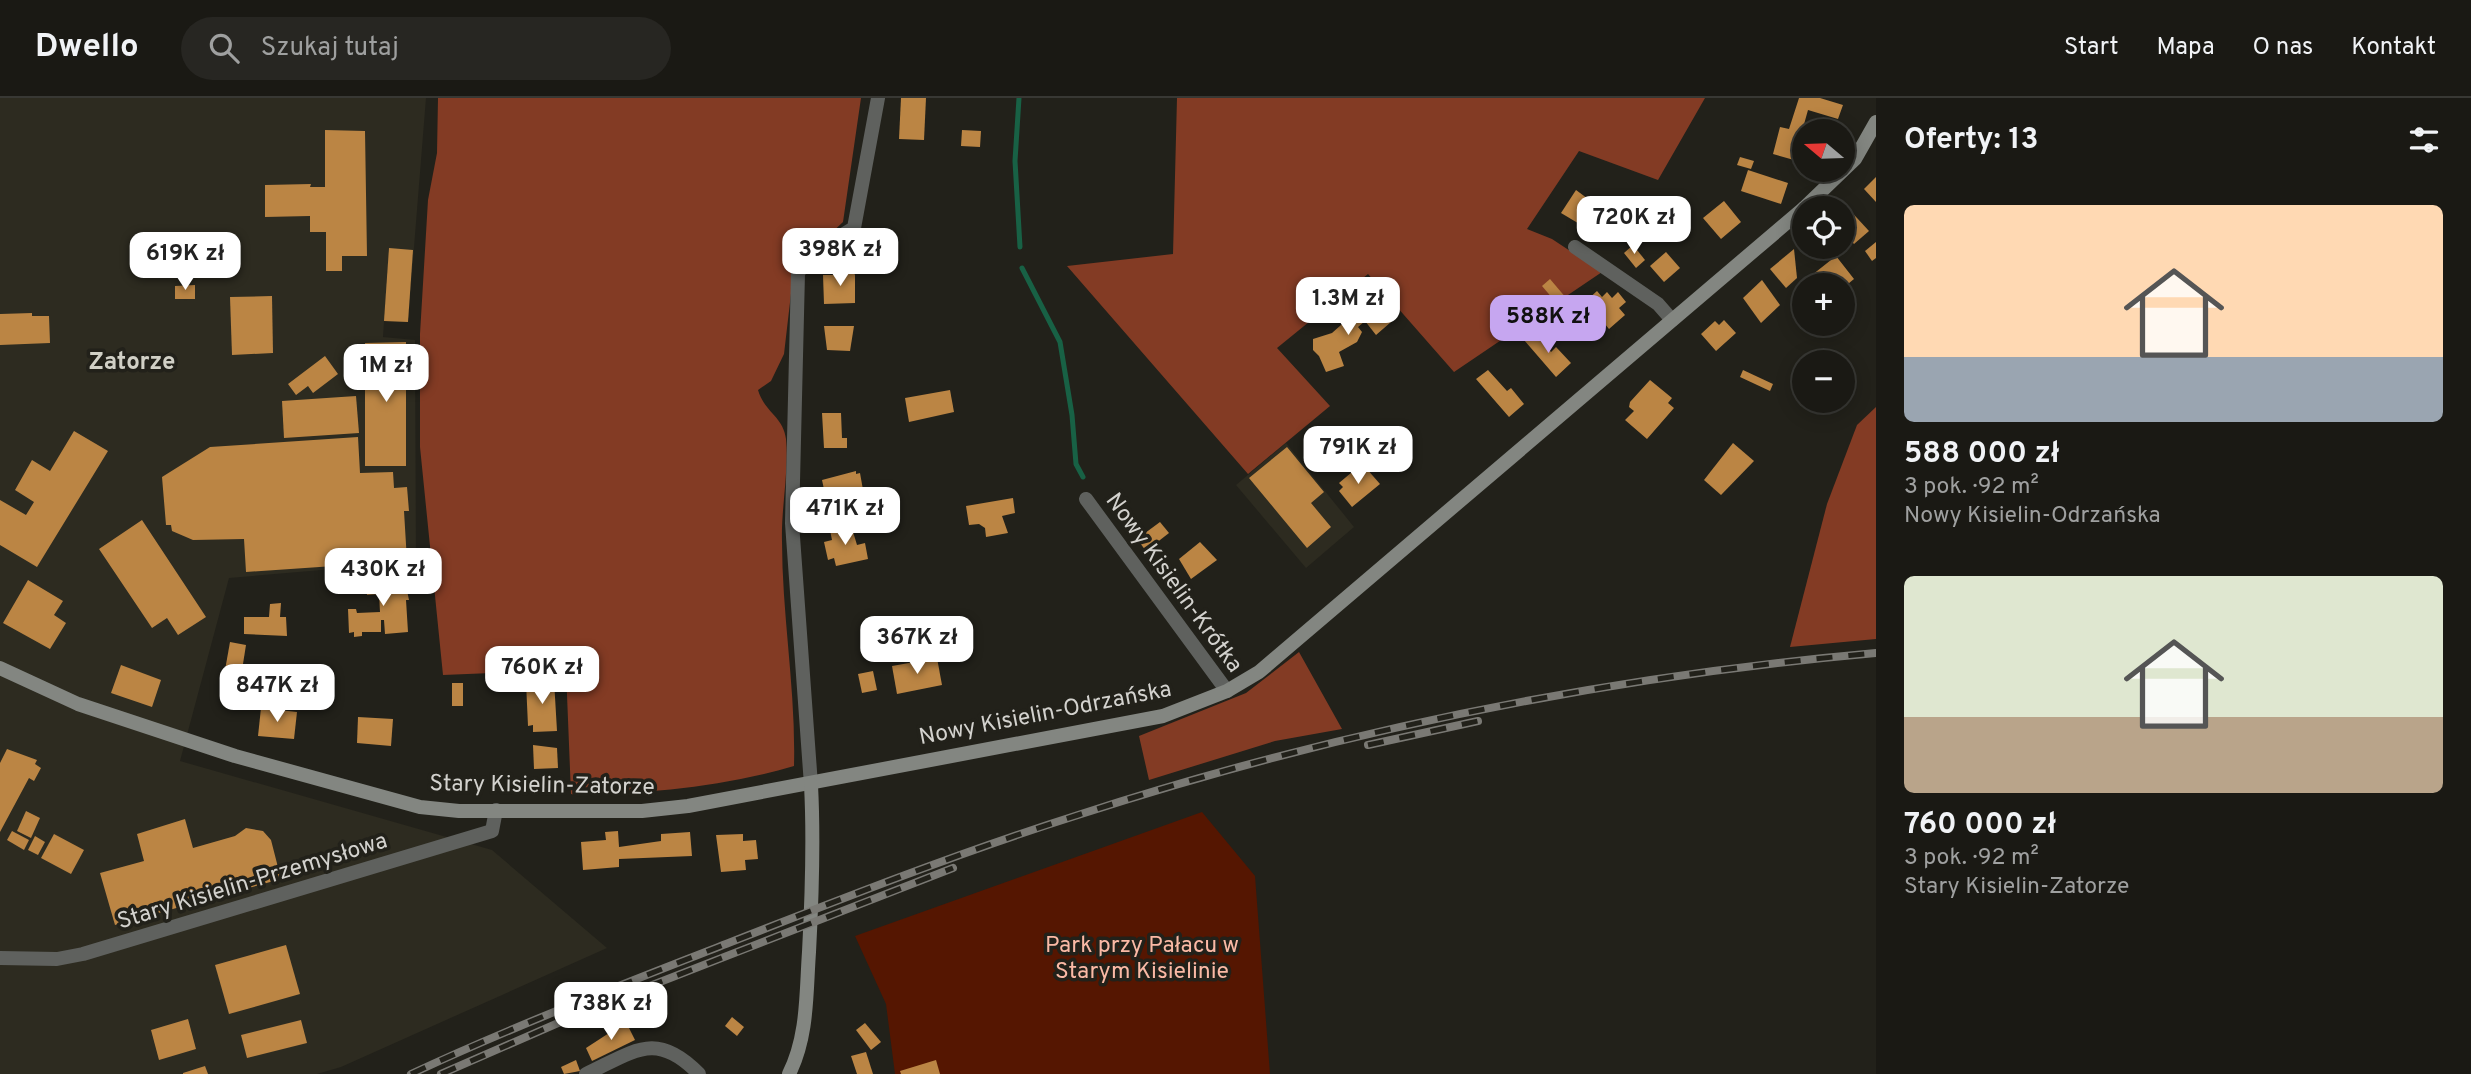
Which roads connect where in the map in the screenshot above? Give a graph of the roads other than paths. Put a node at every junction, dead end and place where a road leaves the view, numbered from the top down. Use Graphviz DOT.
graph roads {
  1 [pos="878,98"];
  2 [pos="1876,122"];
  3 [pos="1816,196"];
  4 [pos="1792,218"];
  5 [pos="1575,247"];
  6 [pos="1672,320"];
  7 [pos="1086,499"];
  8 [pos="0,668"];
  9 [pos="1227,691"];
  10 [pos="811,785"];
  11 [pos="496,810"];
  12 [pos="0,958"];
  13 [pos="586,1074"];
  14 [pos="699,1074"];
  15 [pos="789,1074"];
  1 -- 10 [label="street"];
  2 -- 3 [label="street, Nowy Kisielin-Odrzańska"];
  4 -- 6 [label="street, Nowy Kisielin-Odrzańska"];
  5 -- 6 [label="street"];
  6 -- 9 [label="street, Nowy Kisielin-Odrzańska"];
  7 -- 9 [label="street, Nowy Kisielin-Krótka"];
  8 -- 11 [label="street, Stary Kisielin-Zatorze"];
  9 -- 10 [label="street, Nowy Kisielin-Odrzańska"];
  10 -- 11 [label="street, Stary Kisielin-Zatorze"];
  10 -- 15 [label="street"];
  11 -- 12 [label="street, Stary Kisielin-Przemysłowa"];
  13 -- 14 [label="street"];
}
